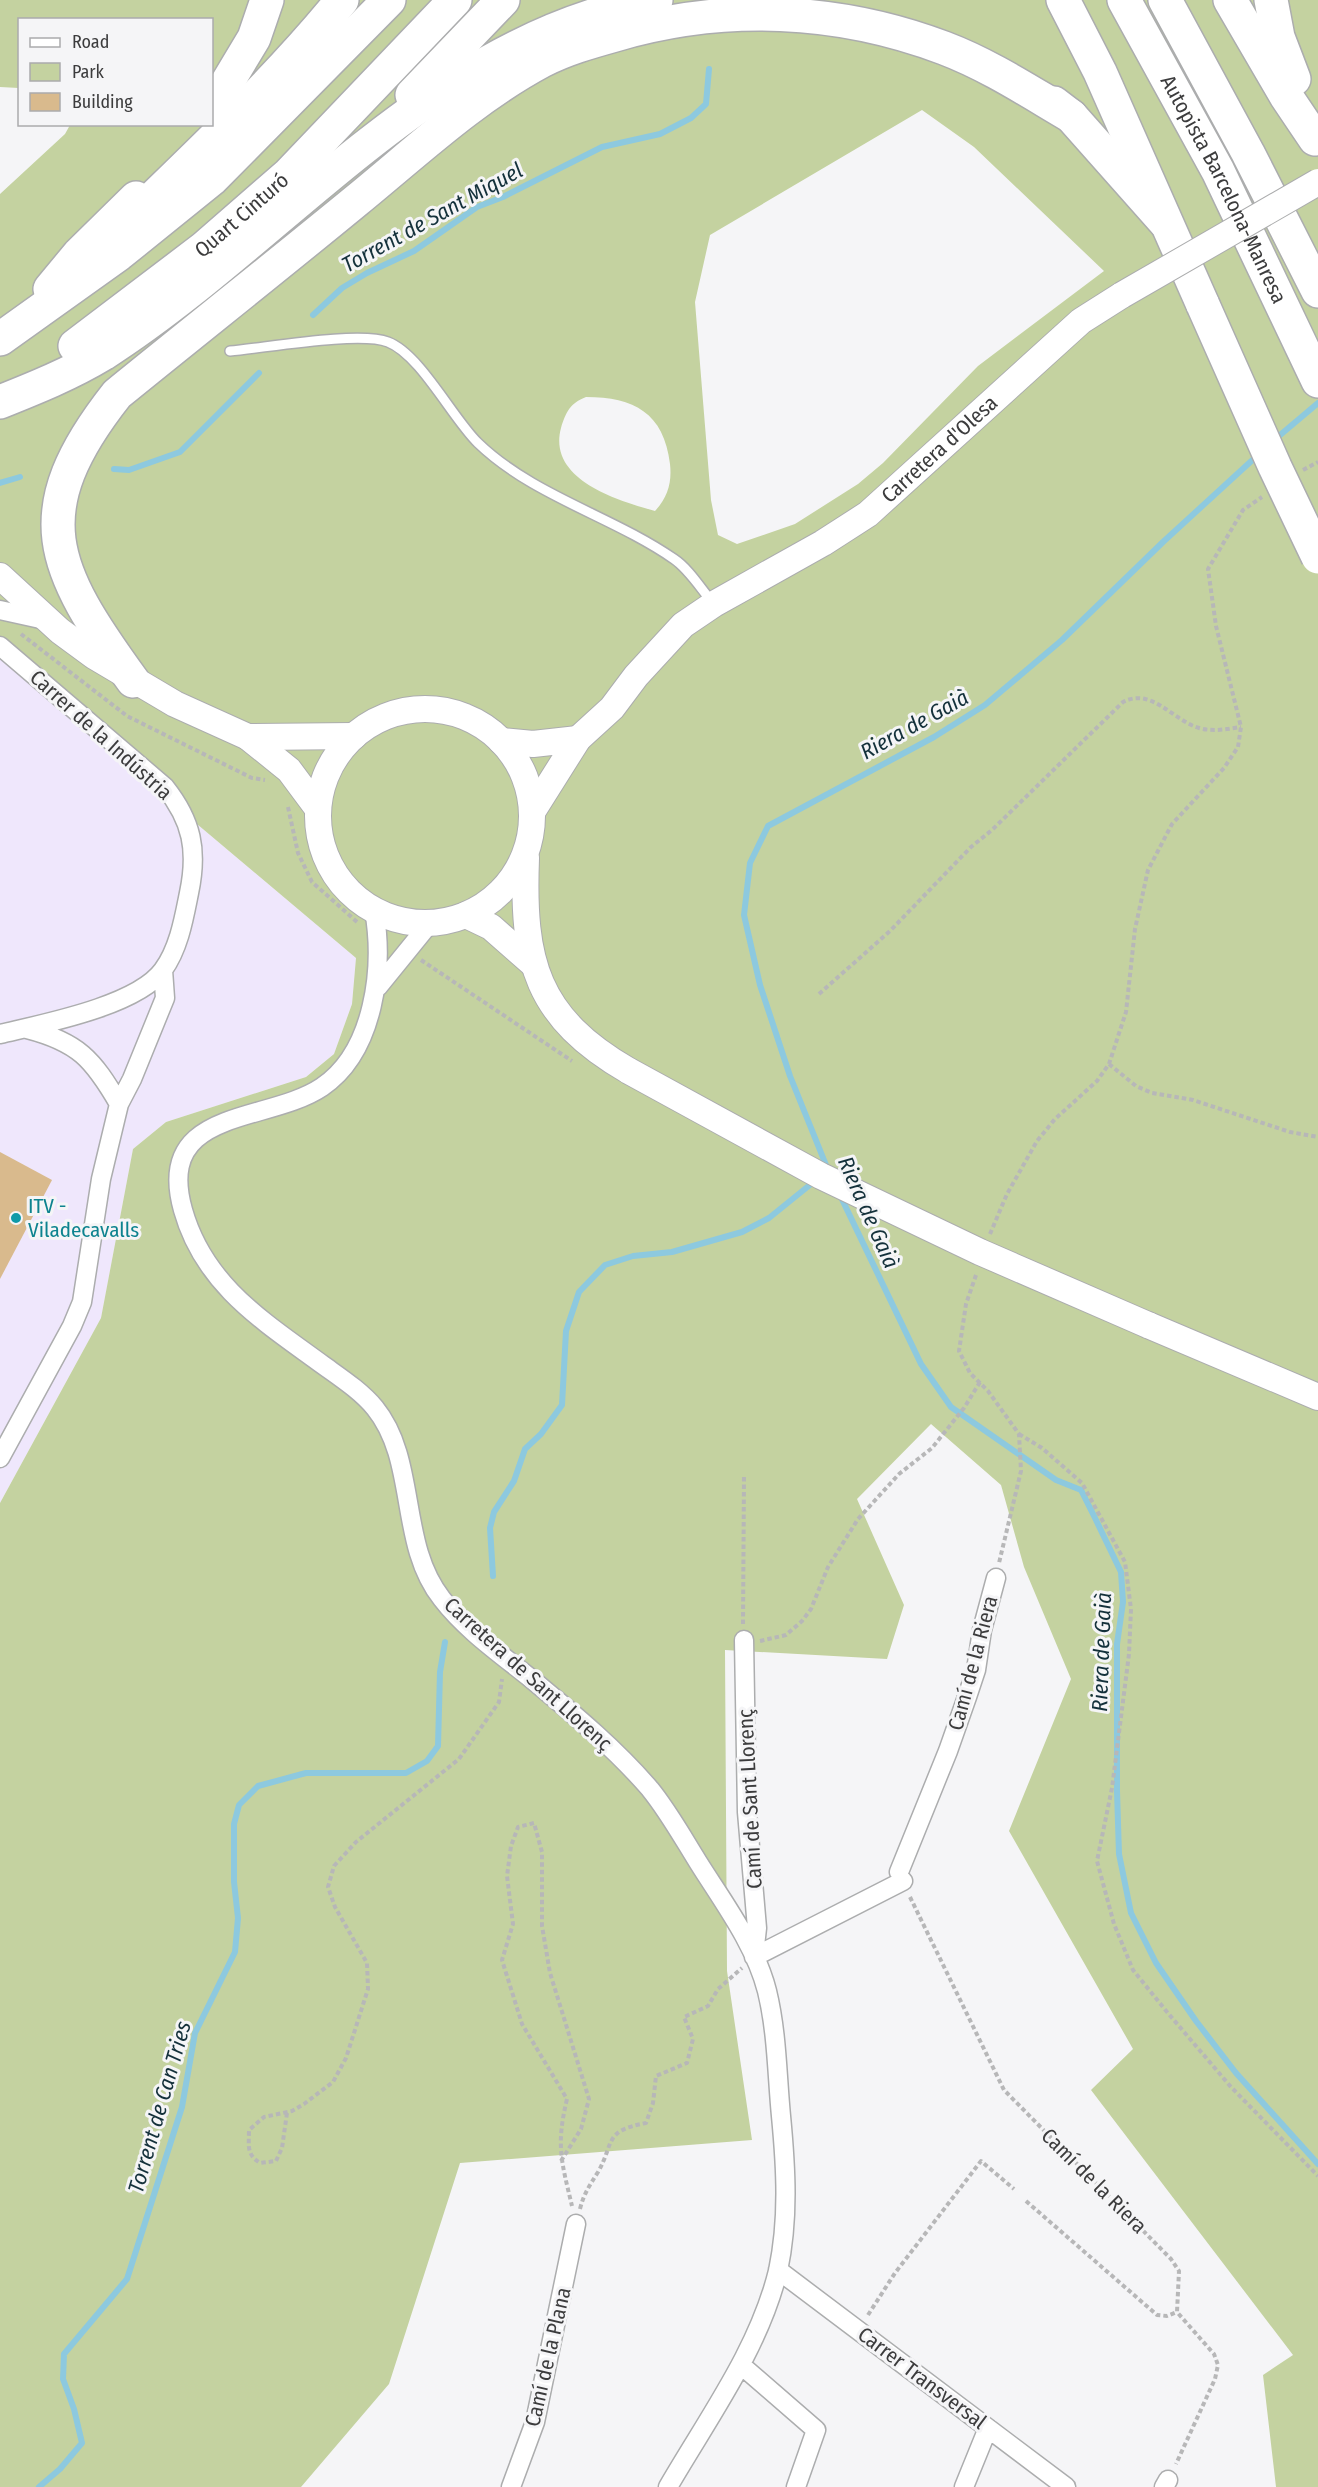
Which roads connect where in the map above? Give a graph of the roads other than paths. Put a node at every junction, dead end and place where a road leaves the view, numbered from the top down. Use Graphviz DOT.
graph roads {
  1 [pos="267,0"];
  2 [pos="342,0"];
  3 [pos="389,0"];
  4 [pos="455,0"];
  5 [pos="503,0"];
  6 [pos="656,0"];
  7 [pos="813,0"];
  8 [pos="1063,0"];
  9 [pos="1124,0"];
  10 [pos="1165,0"];
  11 [pos="1230,0"];
  12 [pos="1271,0"];
  13 [pos="213,106"];
  14 [pos="1071,116"];
  15 [pos="198,126"];
  16 [pos="1317,142"];
  17 [pos="361,149"];
  18 [pos="1318,182"];
  19 [pos="1165,222"];
  20 [pos="71,288"];
  21 [pos="1318,291"];
  22 [pos="11,332"];
  23 [pos="230,351"];
  24 [pos="1318,381"];
  25 [pos="0,401"];
  26 [pos="1318,557"];
  27 [pos="0,576"];
  28 [pos="714,604"];
  29 [pos="0,610"];
  30 [pos="49,621"];
  31 [pos="0,646"];
  32 [pos="133,681"];
  33 [pos="354,736"];
  34 [pos="248,737"];
  35 [pos="578,739"];
  36 [pos="501,741"];
  37 [pos="318,809"];
  38 [pos="532,812"];
  39 [pos="527,849"];
  40 [pos="374,910"];
  41 [pos="466,915"];
  42 [pos="430,922"];
  43 [pos="532,963"];
  44 [pos="163,970"];
  45 [pos="376,991"];
  46 [pos="24,1029"];
  47 [pos="0,1034"];
  48 [pos="119,1104"];
  49 [pos="1318,1397"];
  50 [pos="0,1458"];
  51 [pos="996,1578"];
  52 [pos="744,1640"];
  53 [pos="754,1957"];
  54 [pos="576,2224"];
  55 [pos="778,2270"];
  56 [pos="741,2365"];
  57 [pos="988,2428"];
  58 [pos="511,2487"];
  59 [pos="668,2487"];
  60 [pos="796,2487"];
  61 [pos="964,2487"];
  62 [pos="1066,2487"];
  1 -- 13 [label="highway"];
  2 -- 20 [label="highway"];
  3 -- 20 [label="highway"];
  4 -- 25 [label="highway, Quart Cinturó"];
  5 -- 17 [label="highway"];
  6 -- 17 [label="highway"];
  7 -- 14 [label="highway"];
  8 -- 19 [label="highway"];
  9 -- 24 [label="highway, Autopista Barcelona-Manresa"];
  10 -- 21 [label="highway, Autopista Barcelona-Manresa"];
  11 -- 16 [label="highway"];
  12 -- 16 [label="highway"];
  14 -- 19 [label="highway"];
  14 -- 32 [label="highway"];
  15 -- 22 [label="highway"];
  17 -- 25 [label="highway"];
  18 -- 28 [label="street, Carretera d'Olesa, bridge"];
  19 -- 26 [label="highway, bridge"];
  20 -- 22 [label="highway"];
  23 -- 28 [label="lane"];
  27 -- 30 [label="street"];
  28 -- 35 [label="street, Carretera d'Olesa"];
  29 -- 30 [label="street"];
  30 -- 32 [label="street"];
  31 -- 44 [label="street, Carrer de la Indústria"];
  32 -- 34 [label="street"];
  33 -- 34 [label="street"];
  33 -- 36 [label="street"];
  33 -- 37 [label="street"];
  34 -- 37 [label="street"];
  35 -- 36 [label="street"];
  35 -- 38 [label="street, Carretera d'Olesa"];
  36 -- 38 [label="street"];
  37 -- 40 [label="street"];
  38 -- 39 [label="street"];
  39 -- 41 [label="street"];
  39 -- 43 [label="street"];
  40 -- 42 [label="street"];
  40 -- 45 [label="street, Carretera de Sant Llorenç"];
  41 -- 42 [label="street"];
  41 -- 43 [label="street"];
  42 -- 45 [label="street, Carretera de Sant Llorenç"];
  43 -- 49 [label="street, bridge"];
  44 -- 46 [label="street"];
  44 -- 48 [label="street"];
  45 -- 53 [label="street, Carretera de Sant Llorenç"];
  46 -- 47 [label="street"];
  46 -- 48 [label="street"];
  48 -- 50 [label="street"];
  51 -- 53 [label="street, Camí de la Riera"];
  52 -- 53 [label="street, Camí de Sant Llorenç"];
  53 -- 55 [label="street, Carretera de Sant Llorenç"];
  54 -- 58 [label="street, Camí de la Plana"];
  55 -- 56 [label="street, Carretera de Sant Llorenç"];
  55 -- 57 [label="street, Carrer Transversal"];
  56 -- 59 [label="street, Carretera de Sant Llorenç"];
  56 -- 60 [label="street"];
  57 -- 61 [label="street"];
  57 -- 62 [label="street, Carrer Transversal"];
}
